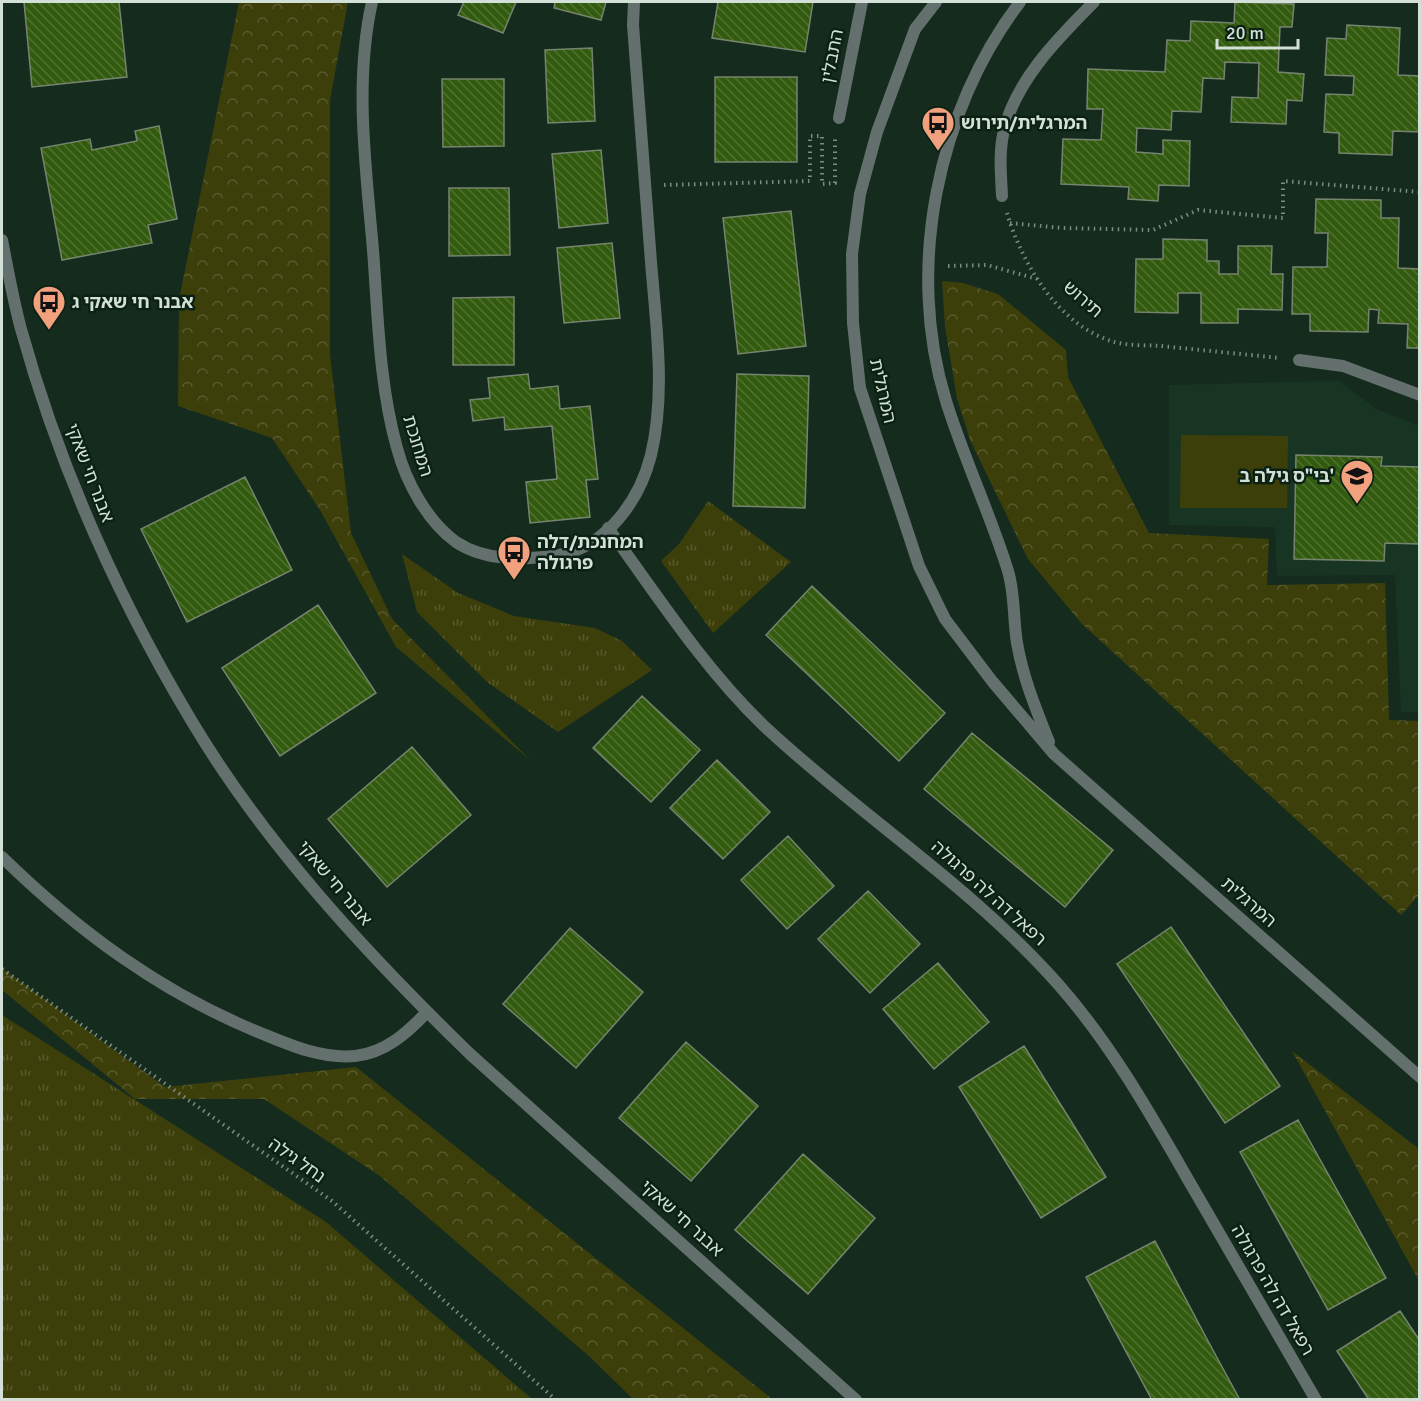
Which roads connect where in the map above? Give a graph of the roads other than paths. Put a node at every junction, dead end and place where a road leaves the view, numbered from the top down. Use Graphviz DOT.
graph roads {
  1 [pos="372,2"];
  2 [pos="634,2"];
  3 [pos="862,2"];
  4 [pos="936,2"];
  5 [pos="1020,2"];
  6 [pos="1094,2"];
  7 [pos="838,118"];
  8 [pos="1002,196"];
  9 [pos="2,240"];
  10 [pos="1299,360"];
  11 [pos="1419,395"];
  12 [pos="609,528"];
  13 [pos="1054,754"];
  14 [pos="2,857"];
  15 [pos="427,1012"];
  16 [pos="1419,1077"];
  17 [pos="856,1400"];
  18 [pos="1316,1400"];
  1 -- 12 [label="street, המחנכת"];
  2 -- 12 [label="street, המחנכת"];
  3 -- 7 [label="street, התבלין"];
  4 -- 13 [label="street, המרגלית"];
  5 -- 13 [label="street, המרגלית"];
  6 -- 8 [label="street"];
  9 -- 15 [label="street, אבנר חי שאקי"];
  10 -- 11 [label="street"];
  12 -- 18 [label="street, רפאל דה לה פרגולה"];
  13 -- 16 [label="street, המרגלית"];
  14 -- 15 [label="street"];
  15 -- 17 [label="street, אבנר חי שאקי"];
}
